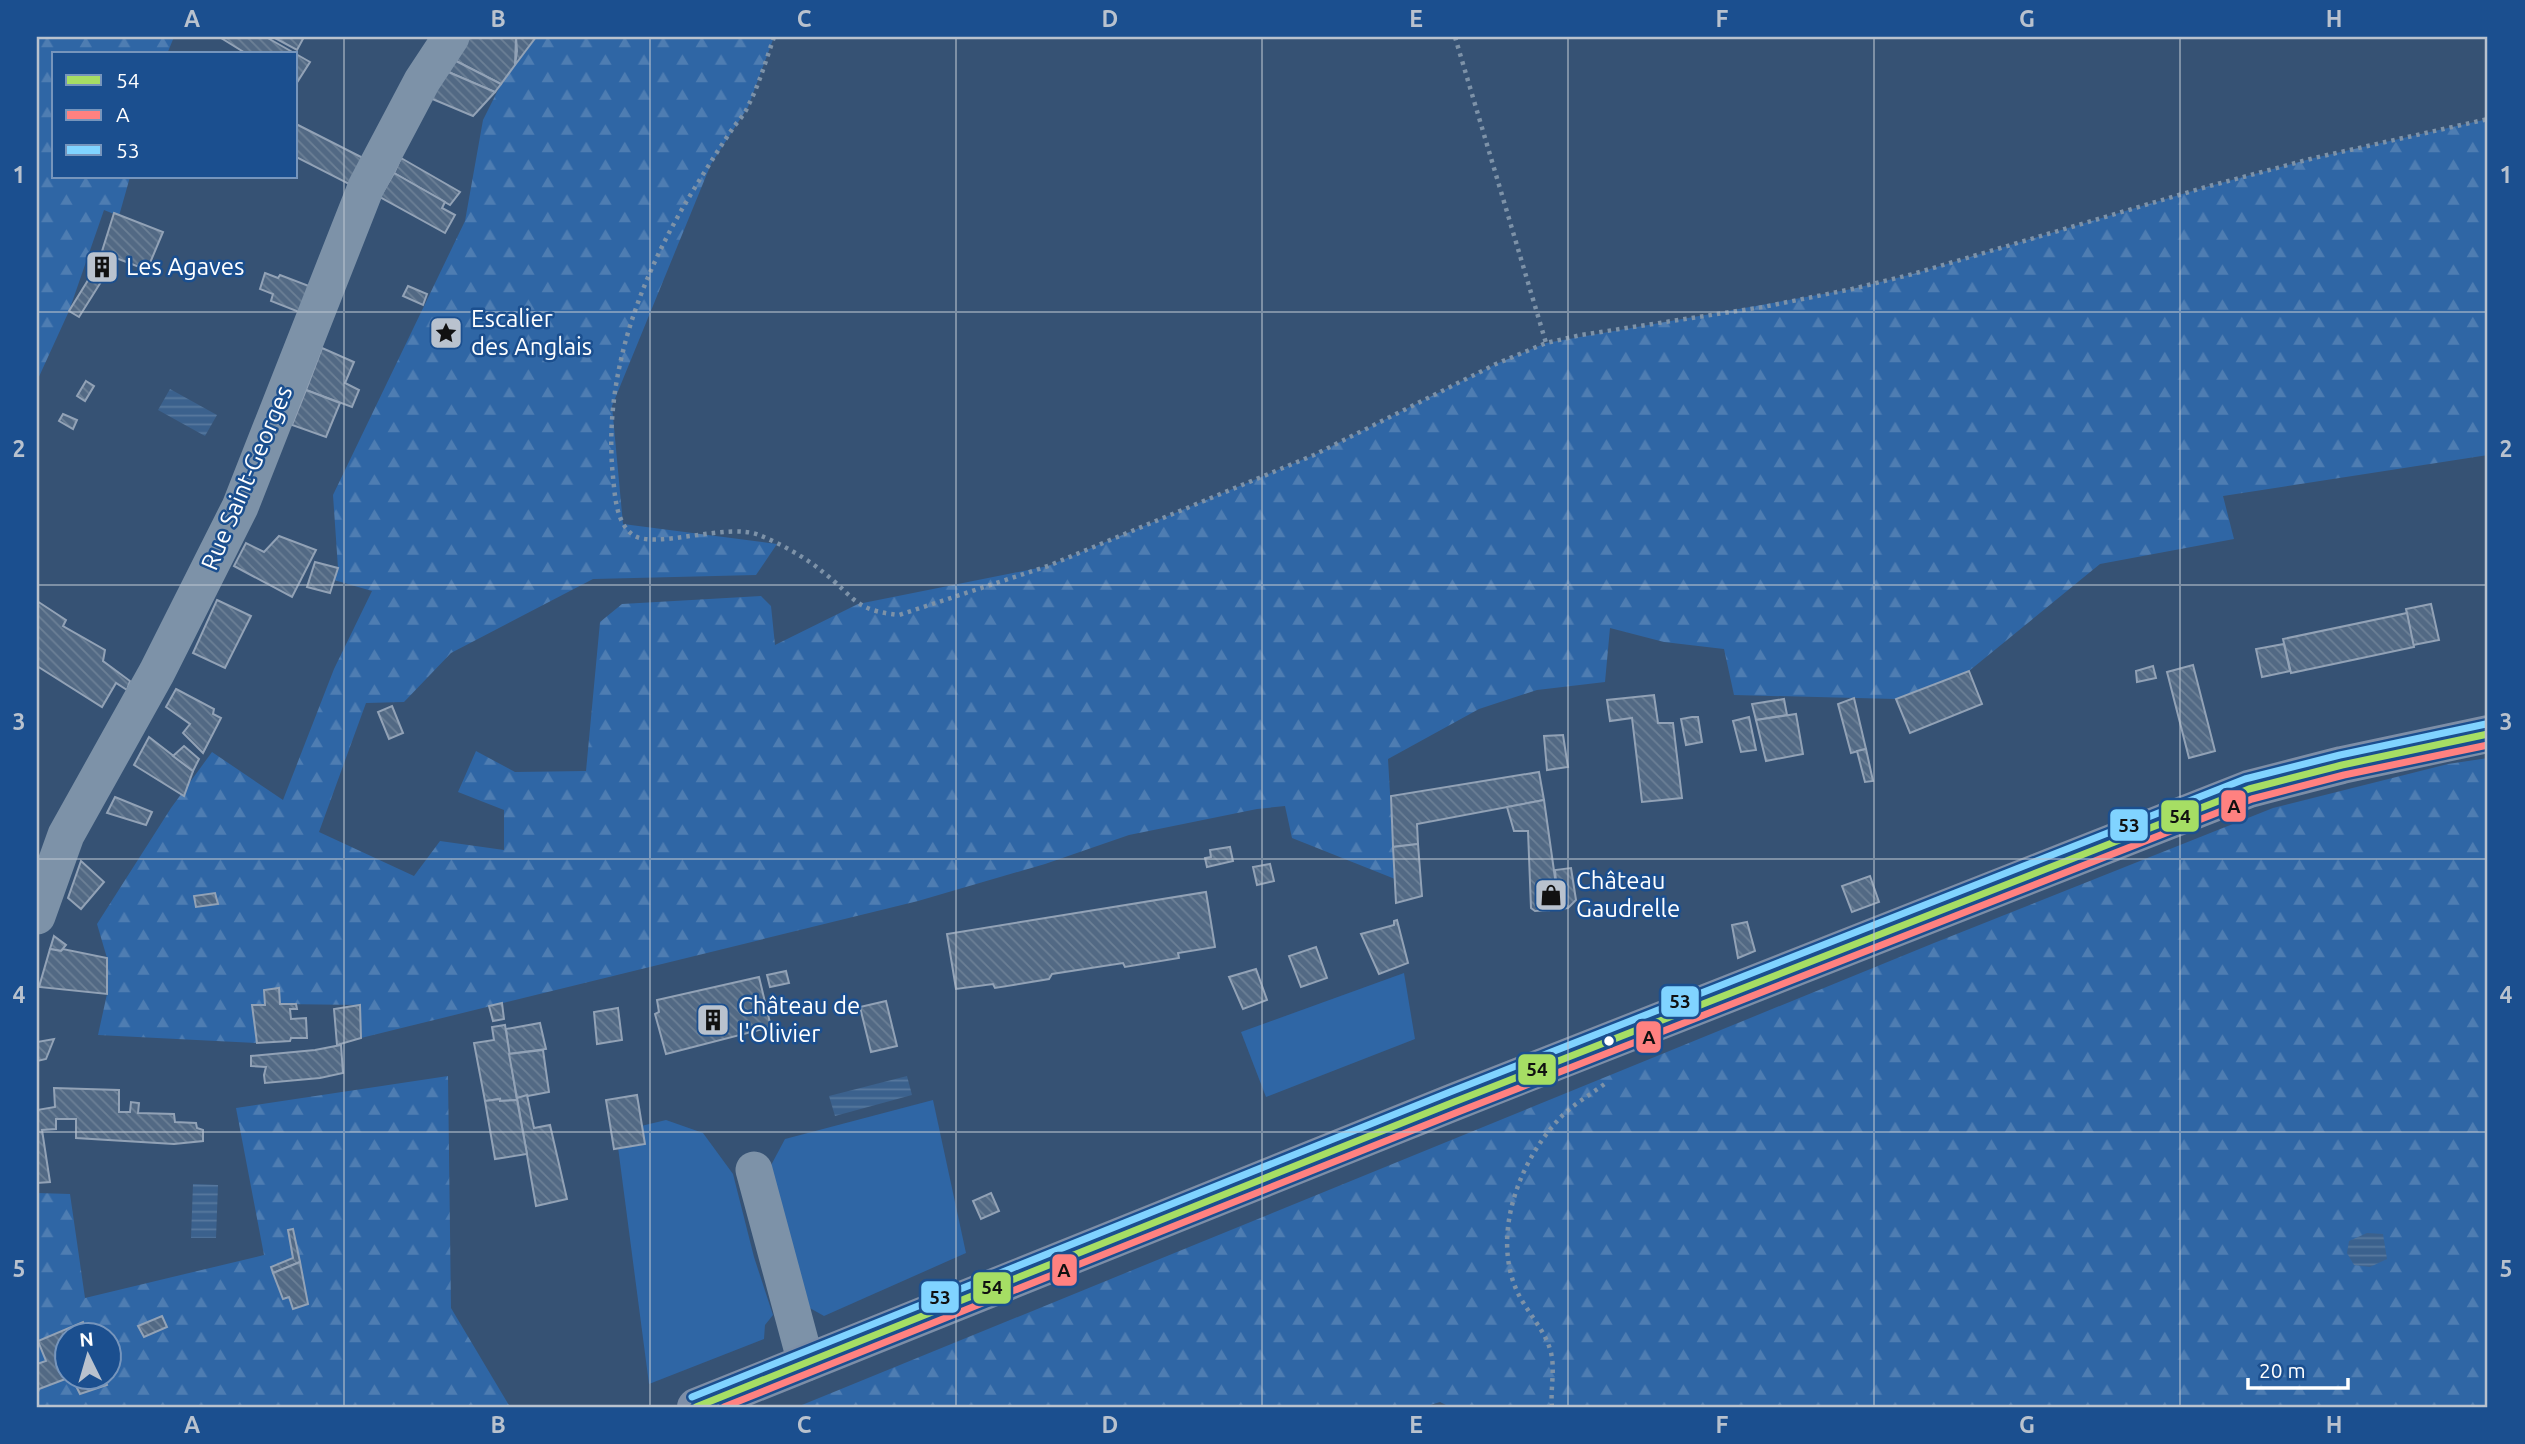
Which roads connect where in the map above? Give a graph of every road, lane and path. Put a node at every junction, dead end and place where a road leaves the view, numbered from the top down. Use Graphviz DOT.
graph roads {
  1 [pos="451,37"];
  2 [pos="774,37"];
  3 [pos="1455,37"];
  4 [pos="2488,119"];
  5 [pos="1546,343"];
  6 [pos="2488,734"];
  7 [pos="37,916"];
  8 [pos="1611,1080"];
  9 [pos="754,1170"];
  10 [pos="806,1363"];
  11 [pos="696,1407"];
  12 [pos="1552,1407"];
  1 -- 7 [label="street, Rue Saint-Georges"];
  2 -- 5 [label="path"];
  3 -- 5 [label="path"];
  4 -- 5 [label="path"];
  6 -- 10 [label="main road"];
  8 -- 12 [label="path"];
  9 -- 10 [label="street"];
  10 -- 11 [label="main road"];
}
